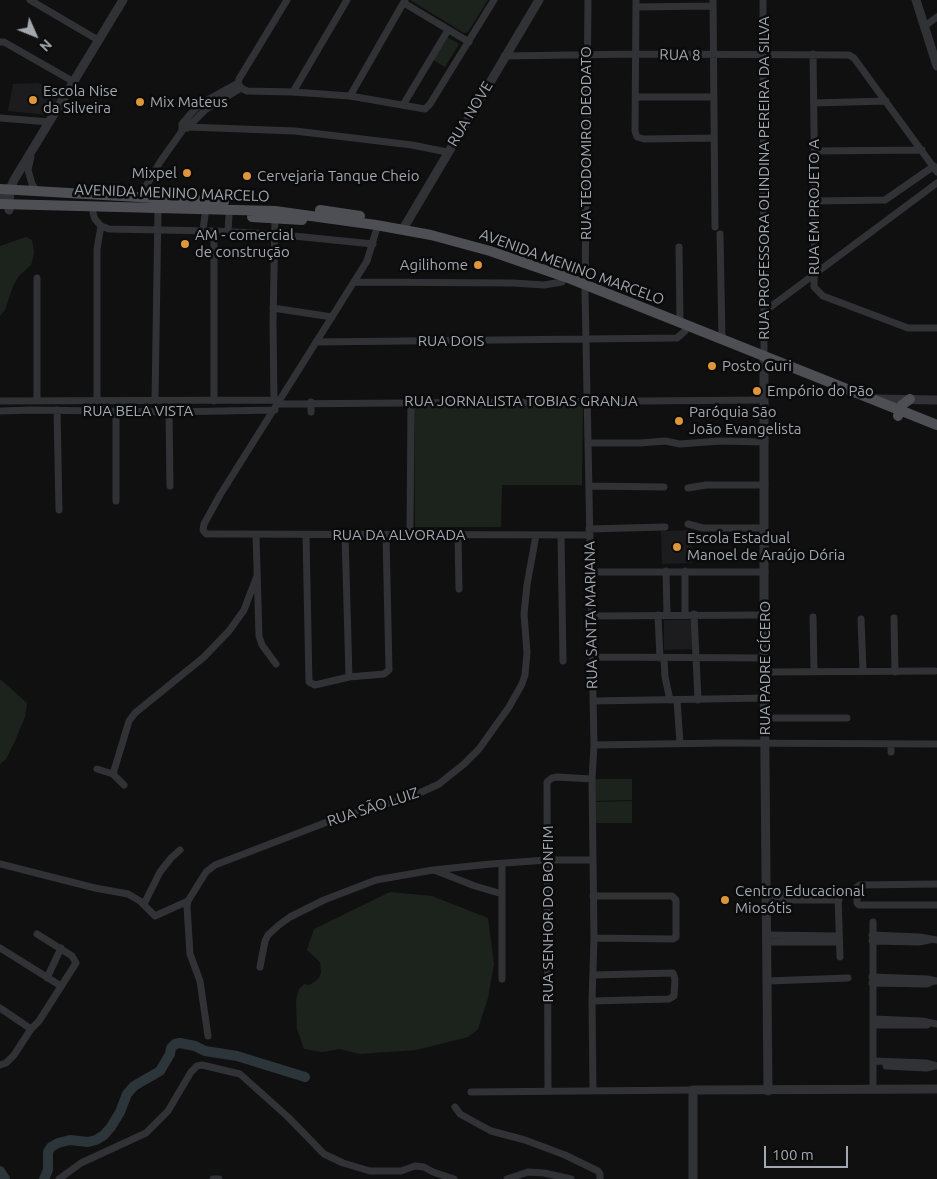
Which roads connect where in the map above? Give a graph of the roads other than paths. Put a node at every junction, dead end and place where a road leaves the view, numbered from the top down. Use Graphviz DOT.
graph roads {
  1 [pos="30,0"];
  2 [pos="123,0"];
  3 [pos="286,0"];
  4 [pos="347,0"];
  5 [pos="494,0"];
  6 [pos="539,0"];
  7 [pos="588,0"];
  8 [pos="763,0"];
  9 [pos="916,0"];
  10 [pos="405,1"];
  11 [pos="713,3"];
  12 [pos="636,4"];
  13 [pos="937,17"];
  14 [pos="925,26"];
  15 [pos="448,30"];
  16 [pos="98,40"];
  17 [pos="0,42"];
  18 [pos="469,42"];
  19 [pos="636,54"];
  20 [pos="813,54"];
  21 [pos="587,55"];
  22 [pos="714,55"];
  23 [pos="764,55"];
  24 [pos="504,56"];
  25 [pos="937,66"];
  26 [pos="74,82"];
  27 [pos="239,86"];
  28 [pos="292,92"];
  29 [pos="350,96"];
  30 [pos="636,97"];
  31 [pos="714,97"];
  32 [pos="886,101"];
  33 [pos="814,103"];
  34 [pos="403,105"];
  35 [pos="0,118"];
  36 [pos="50,122"];
  37 [pos="184,127"];
  38 [pos="714,138"];
  39 [pos="38,141"];
  40 [pos="922,150"];
  41 [pos="815,151"];
  42 [pos="447,152"];
  43 [pos="935,169"];
  44 [pos="937,183"];
  45 [pos="5,189"];
  46 [pos="37,192"];
  47 [pos="103,194"];
  48 [pos="146,198"];
  49 [pos="815,201"];
  50 [pos="4,205"];
  51 [pos="131,207"];
  52 [pos="156,210"];
  53 [pos="94,213"];
  54 [pos="345,213"];
  55 [pos="205,215"];
  56 [pos="229,216"];
  57 [pos="275,218"];
  58 [pos="356,222"];
  59 [pos="101,226"];
  60 [pos="404,226"];
  61 [pos="715,227"];
  62 [pos="157,229"];
  63 [pos="203,230"];
  64 [pos="214,230"];
  65 [pos="228,231"];
  66 [pos="376,231"];
  67 [pos="274,234"];
  68 [pos="720,234"];
  69 [pos="373,244"];
  70 [pos="679,247"];
  71 [pos="814,273"];
  72 [pos="37,278"];
  73 [pos="355,282"];
  74 [pos="562,282"];
  75 [pos="585,288"];
  76 [pos="273,308"];
  77 [pos="765,311"];
  78 [pos="332,317"];
  79 [pos="682,327"];
  80 [pos="937,328"];
  81 [pos="722,339"];
  82 [pos="586,340"];
  83 [pos="316,342"];
  84 [pos="764,360"];
  85 [pos="869,399"];
  86 [pos="910,399"];
  87 [pos="97,400"];
  88 [pos="588,400"];
  89 [pos="764,400"];
  90 [pos="937,400"];
  91 [pos="0,401"];
  92 [pos="34,401"];
  93 [pos="151,401"];
  94 [pos="214,401"];
  95 [pos="310,402"];
  96 [pos="411,402"];
  97 [pos="276,404"];
  98 [pos="31,410"];
  99 [pos="57,410"];
  100 [pos="116,411"];
  101 [pos="0,412"];
  102 [pos="147,412"];
  103 [pos="169,412"];
  104 [pos="311,412"];
  105 [pos="898,414"];
  106 [pos="937,425"];
  107 [pos="937,430"];
  108 [pos="765,442"];
  109 [pos="589,443"];
  110 [pos="765,485"];
  111 [pos="170,486"];
  112 [pos="588,486"];
  113 [pos="664,487"];
  114 [pos="688,488"];
  115 [pos="220,495"];
  116 [pos="228,496"];
  117 [pos="116,500"];
  118 [pos="59,510"];
  119 [pos="688,524"];
  120 [pos="665,527"];
  121 [pos="764,528"];
  122 [pos="589,532"];
  123 [pos="256,534"];
  124 [pos="306,535"];
  125 [pos="345,535"];
  126 [pos="386,535"];
  127 [pos="410,535"];
  128 [pos="458,535"];
  129 [pos="536,535"];
  130 [pos="561,535"];
  131 [pos="666,571"];
  132 [pos="685,571"];
  133 [pos="589,572"];
  134 [pos="765,572"];
  135 [pos="258,576"];
  136 [pos="459,589"];
  137 [pos="667,614"];
  138 [pos="685,614"];
  139 [pos="694,614"];
  140 [pos="658,615"];
  141 [pos="765,615"];
  142 [pos="591,616"];
  143 [pos="813,617"];
  144 [pos="894,618"];
  145 [pos="861,619"];
  146 [pos="592,658"];
  147 [pos="662,658"];
  148 [pos="695,658"];
  149 [pos="764,658"];
  150 [pos="563,661"];
  151 [pos="276,664"];
  152 [pos="814,671"];
  153 [pos="863,671"];
  154 [pos="935,671"];
  155 [pos="765,672"];
  156 [pos="895,672"];
  157 [pos="349,677"];
  158 [pos="765,698"];
  159 [pos="674,700"];
  160 [pos="698,700"];
  161 [pos="593,701"];
  162 [pos="765,718"];
  163 [pos="847,718"];
  164 [pos="680,743"];
  165 [pos="766,744"];
  166 [pos="937,744"];
  167 [pos="594,745"];
  168 [pos="97,769"];
  169 [pos="113,774"];
  170 [pos="592,779"];
  171 [pos="124,785"];
  172 [pos="180,850"];
  173 [pos="547,860"];
  174 [pos="592,860"];
  175 [pos="502,863"];
  176 [pos="0,864"];
  177 [pos="433,870"];
  178 [pos="937,884"];
  179 [pos="502,894"];
  180 [pos="593,896"];
  181 [pos="767,897"];
  182 [pos="188,901"];
  183 [pos="144,904"];
  184 [pos="937,905"];
  185 [pos="872,922"];
  186 [pos="37,934"];
  187 [pos="594,938"];
  188 [pos="767,938"];
  189 [pos="872,938"];
  190 [pos="839,939"];
  191 [pos="935,940"];
  192 [pos="0,948"];
  193 [pos="61,948"];
  194 [pos="840,957"];
  195 [pos="260,968"];
  196 [pos="593,974"];
  197 [pos="47,978"];
  198 [pos="848,978"];
  199 [pos="502,979"];
  200 [pos="768,980"];
  201 [pos="872,980"];
  202 [pos="936,981"];
  203 [pos="61,986"];
  204 [pos="592,1001"];
  205 [pos="0,1008"];
  206 [pos="873,1022"];
  207 [pos="935,1024"];
  208 [pos="31,1029"];
  209 [pos="208,1036"];
  210 [pos="0,1064"];
  211 [pos="873,1064"];
  212 [pos="937,1066"];
  213 [pos="693,1090"];
  214 [pos="873,1090"];
  215 [pos="937,1090"];
  216 [pos="548,1091"];
  217 [pos="593,1091"];
  218 [pos="768,1091"];
  219 [pos="471,1092"];
  220 [pos="455,1107"];
  221 [pos="59,1179"];
  222 [pos="213,1179"];
  223 [pos="219,1179"];
  224 [pos="454,1179"];
  225 [pos="507,1179"];
  226 [pos="571,1179"];
  227 [pos="600,1179"];
  228 [pos="693,1179"];
  1 -- 16 [label="street"];
  2 -- 16 [label="street"];
  3 -- 27 [label="street"];
  4 -- 28 [label="street"];
  5 -- 18 [label="street"];
  6 -- 24 [label="street, RUA NOVE"];
  7 -- 21 [label="street, RUA TEODOMIRO DEODATO"];
  8 -- 23 [label="street, RUA PROFESSORA OLINDINA PEREIRA DA SILVA"];
  9 -- 14 [label="street"];
  10 -- 15 [label="street"];
  10 -- 29 [label="street"];
  11 -- 12 [label="street"];
  11 -- 22 [label="street"];
  12 -- 19 [label="street"];
  13 -- 14 [label="street"];
  14 -- 25 [label="street"];
  15 -- 18 [label="street"];
  15 -- 34 [label="street"];
  16 -- 26 [label="street"];
  17 -- 26 [label="street"];
  18 -- 34 [label="street"];
  19 -- 21 [label="street, RUA 8"];
  19 -- 22 [label="street, RUA 8"];
  19 -- 30 [label="street"];
  20 -- 23 [label="street, RUA 8"];
  20 -- 32 [label="street, RUA 8"];
  20 -- 33 [label="street, RUA EM PROJETO A"];
  21 -- 24 [label="street, RUA 8"];
  21 -- 75 [label="street, RUA TEODOMIRO DEODATO"];
  22 -- 23 [label="street, RUA 8"];
  22 -- 31 [label="street"];
  23 -- 77 [label="street, RUA PROFESSORA OLINDINA PEREIRA DA SILVA"];
  24 -- 42 [label="street, RUA NOVE"];
  26 -- 36 [label="street"];
  27 -- 28 [label="street"];
  27 -- 37 [label="street"];
  28 -- 29 [label="street"];
  29 -- 34 [label="street"];
  30 -- 31 [label="street"];
  30 -- 38 [label="street"];
  31 -- 38 [label="street"];
  32 -- 33 [label="street"];
  32 -- 40 [label="street"];
  33 -- 41 [label="street, RUA EM PROJETO A"];
  35 -- 36 [label="street"];
  36 -- 39 [label="street"];
  37 -- 42 [label="street"];
  37 -- 48 [label="street"];
  38 -- 61 [label="street"];
  39 -- 45 [label="street"];
  39 -- 46 [label="street"];
  40 -- 41 [label="street"];
  40 -- 43 [label="street"];
  41 -- 49 [label="street, RUA EM PROJETO A"];
  42 -- 60 [label="street, RUA NOVE"];
  43 -- 49 [label="street"];
  44 -- 71 [label="street"];
  45 -- 46 [label="main road"];
  45 -- 50 [label="street"];
  46 -- 47 [label="main road"];
  47 -- 48 [label="main road"];
  47 -- 51 [label="main road"];
  48 -- 52 [label="main road"];
  48 -- 54 [label="main road"];
  49 -- 71 [label="street, RUA EM PROJETO A"];
  50 -- 51 [label="main road, AVENIDA MENINO MARCELO"];
  50 -- 53 [label="main road, AVENIDA MENINO MARCELO"];
  51 -- 52 [label="main road, AVENIDA MENINO MARCELO"];
  52 -- 53 [label="main road, AVENIDA MENINO MARCELO"];
  52 -- 55 [label="main road, AVENIDA MENINO MARCELO"];
  52 -- 58 [label="main road, AVENIDA MENINO MARCELO"];
  52 -- 62 [label="street"];
  53 -- 59 [label="street"];
  54 -- 58 [label="main road"];
  54 -- 60 [label="main road"];
  55 -- 56 [label="main road, AVENIDA MENINO MARCELO"];
  55 -- 63 [label="street"];
  56 -- 57 [label="main road, AVENIDA MENINO MARCELO"];
  56 -- 65 [label="street"];
  57 -- 66 [label="main road, AVENIDA MENINO MARCELO"];
  57 -- 67 [label="street"];
  58 -- 60 [label="main road, AVENIDA MENINO MARCELO"];
  59 -- 62 [label="street"];
  59 -- 87 [label="street"];
  60 -- 75 [label="main road, AVENIDA MENINO MARCELO"];
  62 -- 63 [label="street"];
  62 -- 93 [label="street"];
  63 -- 64 [label="street"];
  64 -- 65 [label="street"];
  64 -- 94 [label="street"];
  65 -- 67 [label="street"];
  66 -- 69 [label="street"];
  66 -- 74 [label="main road, AVENIDA MENINO MARCELO"];
  67 -- 69 [label="street"];
  67 -- 76 [label="street"];
  68 -- 81 [label="street"];
  69 -- 73 [label="street"];
  70 -- 79 [label="street"];
  71 -- 77 [label="street"];
  71 -- 80 [label="street, RUA EM PROJETO A"];
  72 -- 92 [label="street"];
  73 -- 74 [label="street"];
  73 -- 78 [label="street"];
  74 -- 75 [label="main road, AVENIDA MENINO MARCELO"];
  75 -- 79 [label="main road, AVENIDA MENINO MARCELO"];
  75 -- 82 [label="street, RUA SANTA MARIANA"];
  76 -- 78 [label="street"];
  76 -- 97 [label="street"];
  77 -- 84 [label="street, RUA PROFESSORA OLINDINA PEREIRA DA SILVA"];
  78 -- 83 [label="street"];
  79 -- 81 [label="main road, AVENIDA MENINO MARCELO"];
  79 -- 82 [label="street, RUA DOIS"];
  79 -- 84 [label="main road, AVENIDA MENINO MARCELO"];
  81 -- 84 [label="main road, AVENIDA MENINO MARCELO"];
  82 -- 83 [label="street, RUA DOIS"];
  82 -- 88 [label="street, RUA SANTA MARIANA"];
  83 -- 97 [label="street"];
  84 -- 85 [label="main road, AVENIDA MENINO MARCELO"];
  84 -- 89 [label="street, RUA PADRE CÍCERO"];
  84 -- 105 [label="main road, AVENIDA MENINO MARCELO"];
  85 -- 86 [label="street"];
  85 -- 105 [label="main road, AVENIDA MENINO MARCELO"];
  86 -- 90 [label="street"];
  86 -- 105 [label="main road"];
  87 -- 92 [label="street, RUA BELA VISTA"];
  87 -- 93 [label="street, RUA BELA VISTA"];
  88 -- 89 [label="street, RUA JORNALISTA TOBIAS GRANJA"];
  88 -- 96 [label="street, RUA JORNALISTA TOBIAS GRANJA"];
  88 -- 109 [label="street, RUA SANTA MARIANA"];
  89 -- 108 [label="street, RUA PADRE CÍCERO"];
  91 -- 92 [label="street, RUA BELA VISTA"];
  92 -- 98 [label="street"];
  93 -- 94 [label="street, RUA BELA VISTA"];
  93 -- 102 [label="street"];
  94 -- 97 [label="street, RUA BELA VISTA"];
  95 -- 96 [label="street, RUA JORNALISTA TOBIAS GRANJA"];
  95 -- 97 [label="street, RUA JORNALISTA TOBIAS GRANJA"];
  95 -- 104 [label="street"];
  96 -- 127 [label="street"];
  97 -- 103 [label="street, RUA BELA VISTA"];
  97 -- 115 [label="street"];
  98 -- 99 [label="street, RUA BELA VISTA"];
  98 -- 101 [label="street, RUA BELA VISTA"];
  99 -- 100 [label="street, RUA BELA VISTA"];
  99 -- 118 [label="street"];
  100 -- 102 [label="street, RUA BELA VISTA"];
  100 -- 117 [label="street"];
  102 -- 103 [label="street, RUA BELA VISTA"];
  103 -- 111 [label="street"];
  105 -- 106 [label="main road, AVENIDA MENINO MARCELO"];
  105 -- 107 [label="main road, AVENIDA MENINO MARCELO"];
  108 -- 109 [label="street"];
  108 -- 110 [label="street, RUA PADRE CÍCERO"];
  109 -- 112 [label="street, RUA SANTA MARIANA"];
  110 -- 114 [label="street"];
  110 -- 121 [label="street, RUA PADRE CÍCERO"];
  112 -- 113 [label="street"];
  112 -- 122 [label="street, RUA SANTA MARIANA"];
  115 -- 116 [label="street"];
  115 -- 123 [label="street, RUA DA ALVORADA"];
  119 -- 121 [label="street"];
  120 -- 122 [label="street, RUA DA ALVORADA"];
  121 -- 134 [label="street, RUA PADRE CÍCERO"];
  122 -- 130 [label="street, RUA DA ALVORADA"];
  122 -- 133 [label="street, RUA SANTA MARIANA"];
  123 -- 124 [label="street, RUA DA ALVORADA"];
  123 -- 135 [label="street"];
  124 -- 125 [label="street, RUA DA ALVORADA"];
  124 -- 157 [label="street"];
  125 -- 126 [label="street, RUA DA ALVORADA"];
  125 -- 157 [label="street"];
  126 -- 127 [label="street, RUA DA ALVORADA"];
  126 -- 157 [label="street"];
  127 -- 128 [label="street, RUA DA ALVORADA"];
  128 -- 129 [label="street, RUA DA ALVORADA"];
  128 -- 136 [label="street"];
  129 -- 130 [label="street, RUA DA ALVORADA"];
  129 -- 182 [label="street, RUA SÃO LUIZ"];
  130 -- 150 [label="street"];
  131 -- 132 [label="street"];
  131 -- 133 [label="street"];
  131 -- 137 [label="street"];
  132 -- 134 [label="street"];
  132 -- 138 [label="street"];
  133 -- 142 [label="street, RUA SANTA MARIANA"];
  134 -- 141 [label="street, RUA PADRE CÍCERO"];
  135 -- 151 [label="street"];
  135 -- 169 [label="street"];
  137 -- 138 [label="street"];
  137 -- 140 [label="street"];
  138 -- 139 [label="street"];
  139 -- 141 [label="street"];
  139 -- 148 [label="street"];
  140 -- 142 [label="street"];
  140 -- 147 [label="street"];
  141 -- 149 [label="street, RUA PADRE CÍCERO"];
  142 -- 146 [label="street, RUA SANTA MARIANA"];
  143 -- 152 [label="street"];
  144 -- 156 [label="street"];
  145 -- 153 [label="street"];
  146 -- 147 [label="street"];
  146 -- 161 [label="street, RUA SANTA MARIANA"];
  147 -- 148 [label="street"];
  147 -- 159 [label="street"];
  148 -- 149 [label="street"];
  148 -- 160 [label="street"];
  149 -- 155 [label="street, RUA PADRE CÍCERO"];
  152 -- 153 [label="street"];
  152 -- 155 [label="street"];
  153 -- 156 [label="street"];
  154 -- 156 [label="street"];
  155 -- 158 [label="street, RUA PADRE CÍCERO"];
  158 -- 160 [label="street"];
  158 -- 162 [label="street, RUA PADRE CÍCERO"];
  159 -- 160 [label="street"];
  159 -- 161 [label="street"];
  159 -- 164 [label="street"];
  161 -- 167 [label="street, RUA SANTA MARIANA"];
  162 -- 163 [label="street"];
  162 -- 165 [label="street, RUA PADRE CÍCERO"];
  164 -- 165 [label="street"];
  164 -- 167 [label="street"];
  165 -- 166 [label="street"];
  165 -- 181 [label="street, RUA PADRE CÍCERO"];
  167 -- 170 [label="street, RUA SANTA MARIANA"];
  168 -- 169 [label="street"];
  169 -- 171 [label="street"];
  170 -- 173 [label="street, RUA SENHOR DO BONFIM"];
  170 -- 174 [label="street, RUA SANTA MARIANA"];
  172 -- 183 [label="street"];
  173 -- 174 [label="street"];
  173 -- 175 [label="street"];
  173 -- 216 [label="street, RUA SENHOR DO BONFIM"];
  174 -- 180 [label="street, RUA SANTA MARIANA"];
  175 -- 177 [label="street"];
  175 -- 179 [label="street"];
  176 -- 183 [label="street"];
  177 -- 179 [label="street"];
  177 -- 195 [label="street"];
  178 -- 184 [label="street"];
  179 -- 199 [label="street"];
  180 -- 187 [label="street, RUA SANTA MARIANA"];
  180 -- 187 [label="street"];
  181 -- 188 [label="street, RUA PADRE CÍCERO"];
  181 -- 190 [label="street"];
  182 -- 183 [label="street"];
  182 -- 209 [label="street"];
  185 -- 189 [label="street"];
  186 -- 193 [label="street"];
  187 -- 196 [label="street, RUA SANTA MARIANA"];
  188 -- 190 [label="street"];
  188 -- 200 [label="street, RUA PADRE CÍCERO"];
  189 -- 191 [label="street"];
  189 -- 201 [label="street"];
  190 -- 194 [label="street"];
  192 -- 197 [label="street"];
  193 -- 197 [label="street"];
  193 -- 203 [label="street"];
  196 -- 204 [label="street, RUA SANTA MARIANA"];
  196 -- 204 [label="street"];
  197 -- 203 [label="street"];
  198 -- 200 [label="street"];
  200 -- 218 [label="street, RUA PADRE CÍCERO"];
  201 -- 202 [label="street"];
  201 -- 206 [label="street"];
  203 -- 208 [label="street"];
  204 -- 217 [label="street, RUA SANTA MARIANA"];
  205 -- 208 [label="street"];
  206 -- 207 [label="street"];
  206 -- 211 [label="street"];
  208 -- 210 [label="street"];
  211 -- 212 [label="street"];
  211 -- 214 [label="street"];
  213 -- 217 [label="street"];
  213 -- 218 [label="street"];
  213 -- 228 [label="street"];
  214 -- 215 [label="street"];
  214 -- 218 [label="street"];
  216 -- 217 [label="street"];
  216 -- 219 [label="street"];
  220 -- 227 [label="street"];
  221 -- 224 [label="street"];
  222 -- 223 [label="street"];
  225 -- 226 [label="street"];
}
